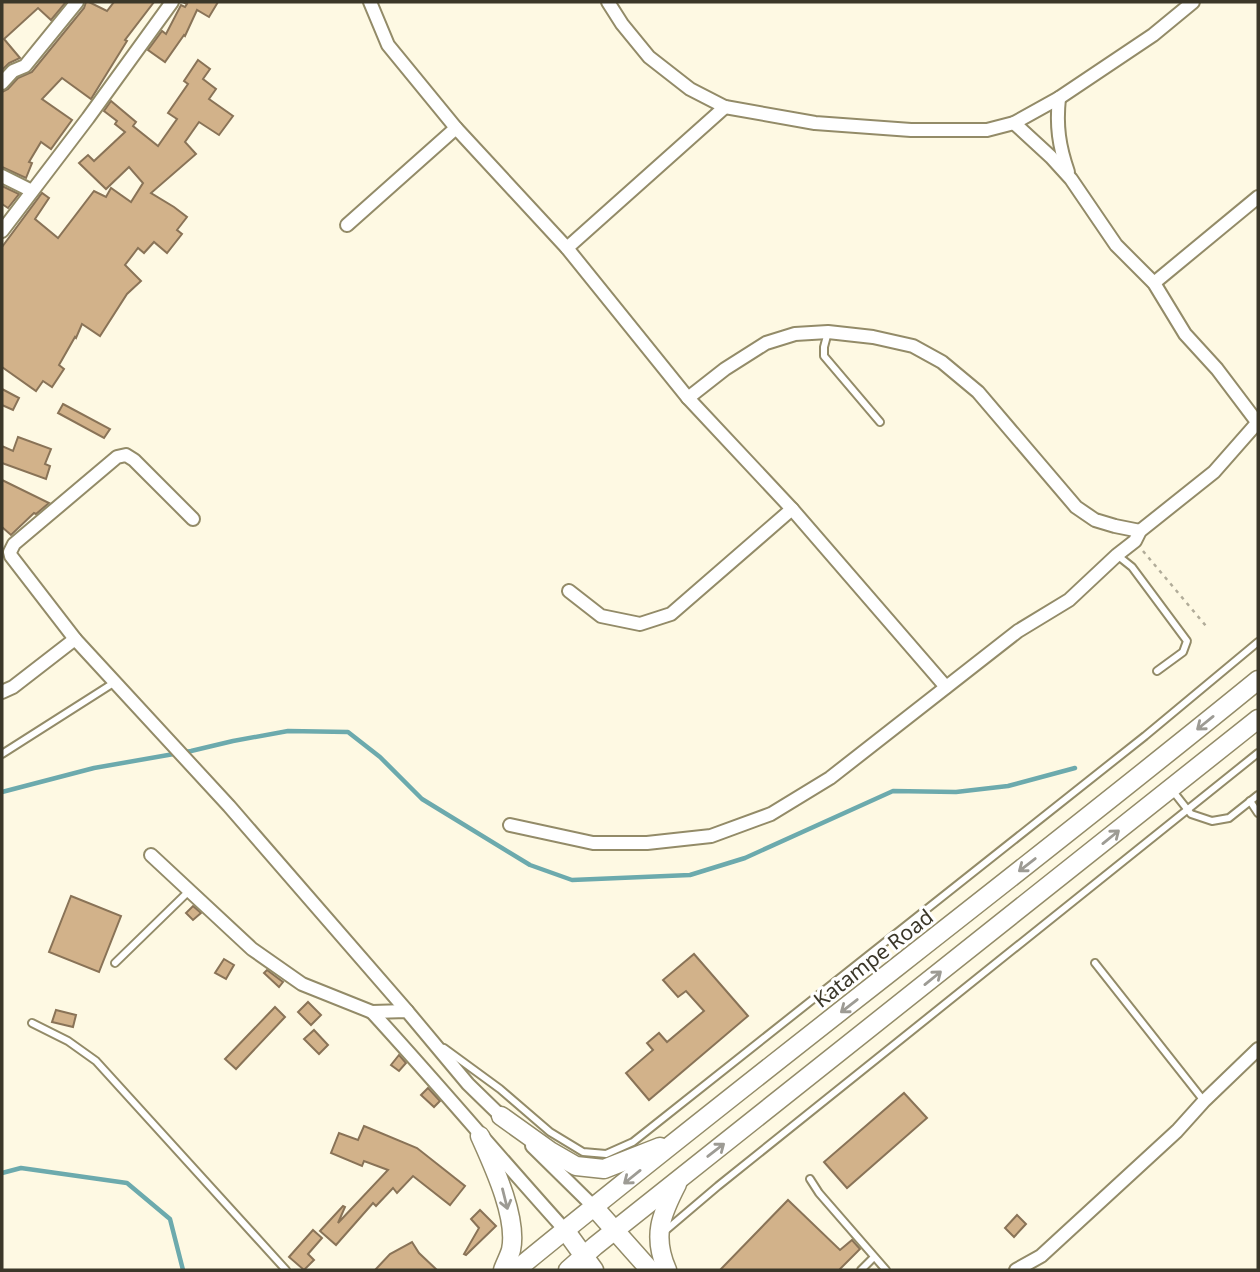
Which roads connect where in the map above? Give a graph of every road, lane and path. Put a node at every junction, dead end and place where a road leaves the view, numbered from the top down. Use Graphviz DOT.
graph roads {
  1 [pos="77,2"];
  2 [pos="173,2"];
  3 [pos="370,2"];
  4 [pos="608,2"];
  5 [pos="1193,2"];
  6 [pos="2,83"];
  7 [pos="1059,98"];
  8 [pos="725,107"];
  9 [pos="1014,123"];
  10 [pos="456,128"];
  11 [pos="2,176"];
  12 [pos="1071,179"];
  13 [pos="32,191"];
  14 [pos="1258,197"];
  15 [pos="347,225"];
  16 [pos="2,231"];
  17 [pos="567,248"];
  18 [pos="1154,283"];
  19 [pos="828,332"];
  20 [pos="688,398"];
  21 [pos="880,422"];
  22 [pos="1258,422"];
  23 [pos="792,509"];
  24 [pos="192,519"];
  25 [pos="1138,536"];
  26 [pos="1117,555"];
  27 [pos="569,591"];
  28 [pos="1206,626"];
  29 [pos="75,639"];
  30 [pos="1258,642"];
  31 [pos="1157,671"];
  32 [pos="1258,680"];
  33 [pos="114,682"];
  34 [pos="946,687"];
  35 [pos="2,692"];
  36 [pos="1258,719"];
  37 [pos="1258,753"];
  38 [pos="2,754"];
  39 [pos="1171,789"];
  40 [pos="1258,795"];
  41 [pos="1250,801"];
  42 [pos="1187,809"];
  43 [pos="1258,813"];
  44 [pos="510,825"];
  45 [pos="151,855"];
  46 [pos="190,891"];
  47 [pos="115,963"];
  48 [pos="1095,963"];
  49 [pos="372,1012"];
  50 [pos="407,1012"];
  51 [pos="32,1023"];
  52 [pos="429,1037"];
  53 [pos="1258,1049"];
  54 [pos="1204,1101"];
  55 [pos="501,1116"];
  56 [pos="480,1136"];
  57 [pos="677,1141"];
  58 [pos="680,1179"];
  59 [pos="810,1179"];
  60 [pos="594,1207"];
  61 [pos="565,1230"];
  62 [pos="615,1231"];
  63 [pos="658,1237"];
  64 [pos="874,1257"];
  65 [pos="589,1264"];
  66 [pos="286,1270"];
  67 [pos="503,1270"];
  68 [pos="516,1270"];
  69 [pos="568,1270"];
  70 [pos="650,1270"];
  71 [pos="667,1270"];
  72 [pos="861,1270"];
  73 [pos="886,1270"];
  74 [pos="1016,1270"];
  1 -- 6 [label="street"];
  2 -- 13 [label="street"];
  3 -- 10 [label="street"];
  4 -- 8 [label="street"];
  5 -- 7 [label="street"];
  7 -- 9 [label="street"];
  7 -- 12 [label="street"];
  8 -- 9 [label="street"];
  8 -- 17 [label="street"];
  9 -- 12 [label="street"];
  10 -- 15 [label="street"];
  10 -- 17 [label="street"];
  11 -- 13 [label="street"];
  12 -- 18 [label="street"];
  13 -- 16 [label="street"];
  14 -- 18 [label="street"];
  17 -- 20 [label="street"];
  18 -- 22 [label="street"];
  19 -- 20 [label="street"];
  19 -- 21 [label="lane"];
  19 -- 25 [label="street"];
  20 -- 23 [label="street"];
  22 -- 25 [label="street"];
  23 -- 27 [label="street"];
  23 -- 34 [label="street"];
  24 -- 29 [label="street"];
  25 -- 26 [label="street"];
  25 -- 28 [label="path"];
  26 -- 31 [label="lane"];
  26 -- 34 [label="street"];
  29 -- 33 [label="street"];
  29 -- 35 [label="street"];
  30 -- 52 [label="lane"];
  32 -- 57 [label="main road, Katampe Road, one-way"];
  33 -- 38 [label="lane"];
  33 -- 50 [label="street"];
  34 -- 44 [label="street"];
  36 -- 39 [label="main road"];
  37 -- 42 [label="lane"];
  39 -- 42 [label="lane"];
  58 -- 39 [label="main road, one-way"];
  40 -- 41 [label="lane"];
  41 -- 42 [label="lane"];
  41 -- 43 [label="lane"];
  42 -- 63 [label="lane"];
  45 -- 46 [label="street"];
  46 -- 47 [label="lane"];
  46 -- 49 [label="street"];
  48 -- 54 [label="lane"];
  49 -- 50 [label="street"];
  49 -- 56 [label="street"];
  50 -- 52 [label="street"];
  51 -- 66 [label="lane"];
  52 -- 55 [label="street"];
  53 -- 54 [label="street"];
  54 -- 74 [label="street"];
  55 -- 57 [label="main road"];
  55 -- 60 [label="street"];
  56 -- 61 [label="street"];
  56 -- 67 [label="main road, one-way"];
  57 -- 60 [label="main road, Katampe Road, one-way"];
  58 -- 62 [label="main road"];
  58 -- 63 [label="main road"];
  59 -- 64 [label="lane"];
  60 -- 61 [label="main road, Katampe Road"];
  60 -- 62 [label="main road"];
  61 -- 65 [label="main road"];
  61 -- 68 [label="main road, Katampe Road"];
  62 -- 65 [label="main road"];
  62 -- 70 [label="main road"];
  63 -- 71 [label="main road"];
  64 -- 72 [label="lane"];
  64 -- 73 [label="lane"];
  65 -- 69 [label="main road"];
}
